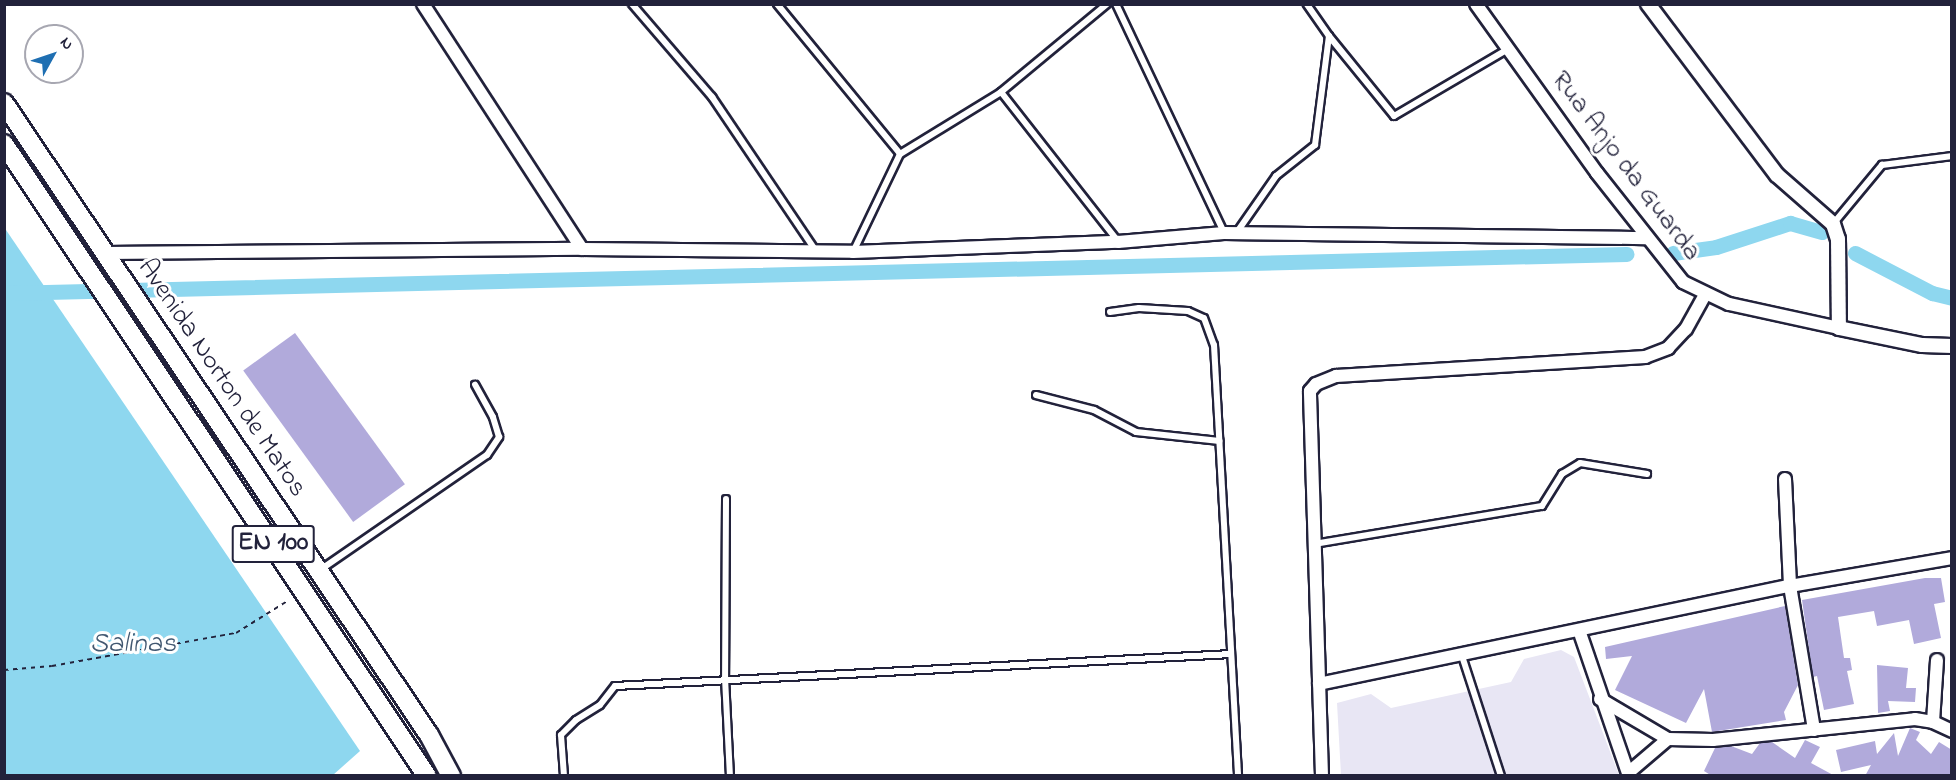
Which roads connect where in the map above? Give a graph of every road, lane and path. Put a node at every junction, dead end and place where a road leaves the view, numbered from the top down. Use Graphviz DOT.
graph roads {
  1 [pos="423,4"];
  2 [pos="632,4"];
  3 [pos="777,4"];
  4 [pos="1116,4"];
  5 [pos="1307,4"];
  6 [pos="1476,4"];
  7 [pos="1648,4"];
  8 [pos="1105,5"];
  9 [pos="1329,36"];
  10 [pos="1508,49"];
  11 [pos="1001,92"];
  12 [pos="4,103"];
  13 [pos="4,144"];
  14 [pos="900,154"];
  15 [pos="1952,156"];
  16 [pos="1833,225"];
  17 [pos="1230,233"];
  18 [pos="1646,238"];
  19 [pos="1118,242"];
  20 [pos="582,249"];
  21 [pos="817,252"];
  22 [pos="853,252"];
  23 [pos="110,259"];
  24 [pos="1705,295"];
  25 [pos="1110,312"];
  26 [pos="1839,328"];
  27 [pos="1952,346"];
  28 [pos="475,385"];
  29 [pos="1036,395"];
  30 [pos="1220,441"];
  31 [pos="1647,474"];
  32 [pos="1785,479"];
  33 [pos="726,499"];
  34 [pos="1313,544"];
  35 [pos="1952,558"];
  36 [pos="319,570"];
  37 [pos="1790,586"];
  38 [pos="304,590"];
  39 [pos="1580,633"];
  40 [pos="1231,654"];
  41 [pos="1462,656"];
  42 [pos="1938,660"];
  43 [pos="4,670"];
  44 [pos="725,678"];
  45 [pos="1319,684"];
  46 [pos="1600,699"];
  47 [pos="1933,722"];
  48 [pos="1814,730"];
  49 [pos="1952,731"];
  50 [pos="1668,740"];
  51 [pos="1629,774"];
  52 [pos="427,776"];
  53 [pos="451,776"];
  54 [pos="564,776"];
  55 [pos="730,776"];
  56 [pos="1238,776"];
  57 [pos="1322,776"];
  58 [pos="1501,776"];
  1 -- 20 [label="street"];
  2 -- 21 [label="lane"];
  3 -- 14 [label="lane"];
  4 -- 17 [label="lane"];
  5 -- 9 [label="lane"];
  6 -- 10 [label="street, Rua Anjo da Guarda"];
  7 -- 16 [label="street"];
  8 -- 11 [label="lane"];
  9 -- 10 [label="lane"];
  9 -- 17 [label="lane"];
  10 -- 18 [label="street, Rua Anjo da Guarda"];
  11 -- 14 [label="lane"];
  11 -- 19 [label="lane"];
  12 -- 23 [label="main road, Avenida Norton de Matos"];
  13 -- 38 [label="main road, Avenida Norton de Matos / EN 100"];
  14 -- 22 [label="lane"];
  15 -- 16 [label="lane"];
  16 -- 26 [label="street"];
  17 -- 18 [label="street"];
  17 -- 19 [label="street"];
  18 -- 24 [label="street, Rua Anjo da Guarda"];
  19 -- 22 [label="street"];
  20 -- 21 [label="street"];
  20 -- 23 [label="street"];
  21 -- 22 [label="street"];
  23 -- 36 [label="main road, Avenida Norton de Matos / EN 100"];
  24 -- 26 [label="street, Rua Anjo da Guarda"];
  24 -- 34 [label="street"];
  25 -- 30 [label="lane"];
  26 -- 27 [label="street"];
  28 -- 36 [label="lane"];
  29 -- 30 [label="lane"];
  30 -- 40 [label="lane"];
  31 -- 34 [label="lane"];
  32 -- 37 [label="street"];
  33 -- 44 [label="lane"];
  34 -- 45 [label="street"];
  35 -- 37 [label="street"];
  36 -- 53 [label="main road, Avenida Norton de Matos / EN 100"];
  37 -- 39 [label="street"];
  37 -- 48 [label="street"];
  38 -- 43 [label="path"];
  38 -- 52 [label="main road, Avenida Norton de Matos / EN 100"];
  39 -- 41 [label="street"];
  39 -- 46 [label="street"];
  40 -- 44 [label="lane"];
  40 -- 56 [label="lane"];
  41 -- 45 [label="street"];
  41 -- 58 [label="lane"];
  42 -- 47 [label="street"];
  44 -- 54 [label="lane"];
  44 -- 55 [label="lane"];
  45 -- 57 [label="street"];
  46 -- 50 [label="street"];
  46 -- 51 [label="street"];
  47 -- 48 [label="street"];
  47 -- 49 [label="street"];
  48 -- 50 [label="street"];
  50 -- 51 [label="street"];
}
